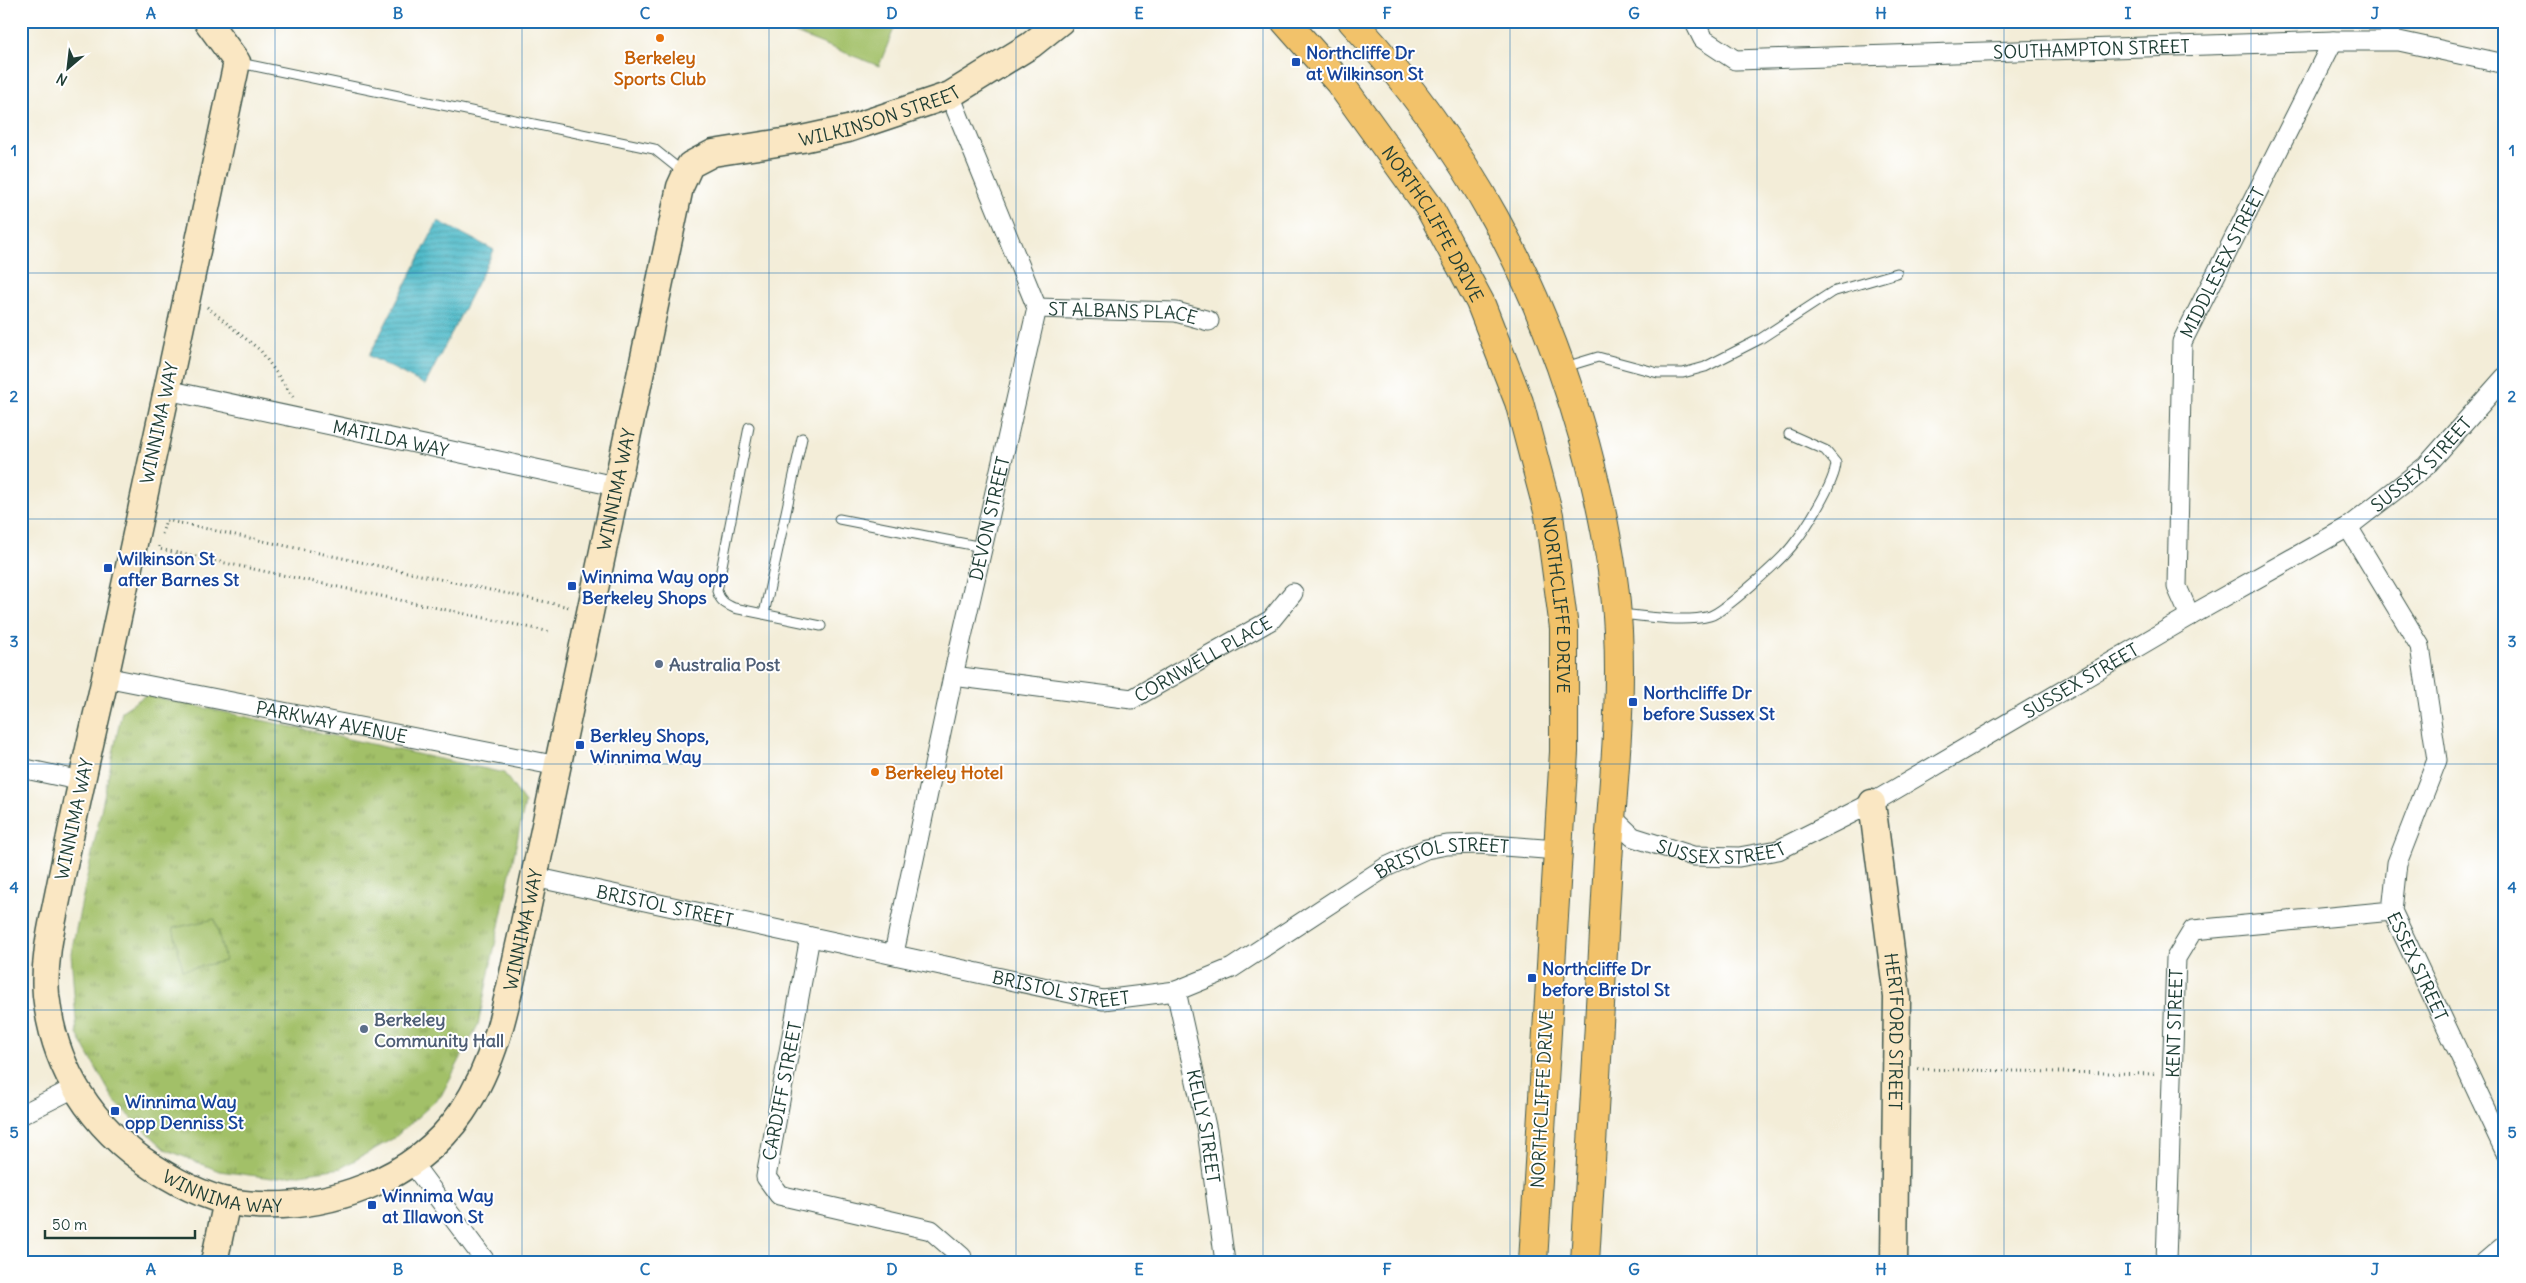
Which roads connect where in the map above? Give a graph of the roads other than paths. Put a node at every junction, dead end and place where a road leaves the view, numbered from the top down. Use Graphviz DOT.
graph roads {
  1 [pos="207,21"];
  2 [pos="1061,21"];
  3 [pos="1284,21"];
  4 [pos="1352,21"];
  5 [pos="1694,21"];
  6 [pos="2334,41"];
  7 [pos="237,62"];
  8 [pos="2505,64"];
  9 [pos="950,95"];
  10 [pos="684,173"];
  11 [pos="1896,273"];
  12 [pos="1037,308"];
  13 [pos="1209,321"];
  14 [pos="1561,368"];
  15 [pos="2505,377"];
  16 [pos="167,390"];
  17 [pos="749,427"];
  18 [pos="1789,434"];
  19 [pos="802,438"];
  20 [pos="615,486"];
  21 [pos="839,519"];
  22 [pos="2348,527"];
  23 [pos="982,547"];
  24 [pos="1293,593"];
  25 [pos="764,614"];
  26 [pos="1616,614"];
  27 [pos="2190,616"];
  28 [pos="821,626"];
  29 [pos="953,676"];
  30 [pos="105,677"];
  31 [pos="558,766"];
  32 [pos="21,768"];
  33 [pos="82,780"];
  34 [pos="1872,803"];
  35 [pos="1611,816"];
  36 [pos="1557,850"];
  37 [pos="534,878"];
  38 [pos="2392,911"];
  39 [pos="810,937"];
  40 [pos="894,954"];
  41 [pos="1176,992"];
  42 [pos="74,1088"];
  43 [pos="21,1115"];
  44 [pos="2505,1151"];
  45 [pos="412,1163"];
  46 [pos="227,1201"];
  47 [pos="2505,1245"];
  48 [pos="962,1257"];
  49 [pos="214,1262"];
  50 [pos="486,1262"];
  51 [pos="1225,1262"];
  52 [pos="1533,1262"];
  53 [pos="1585,1262"];
  54 [pos="1894,1262"];
  55 [pos="2166,1262"];
  56 [pos="2485,1262"];
  1 -- 7 [label="street"];
  2 -- 9 [label="street, WILKINSON STREET"];
  3 -- 36 [label="main road, NORTHCLIFFE DRIVE"];
  4 -- 14 [label="main road"];
  5 -- 6 [label="street, SOUTHAMPTON STREET"];
  6 -- 8 [label="street, SOUTHAMPTON STREET"];
  6 -- 27 [label="street, MIDDLESEX STREET"];
  7 -- 10 [label="lane"];
  7 -- 16 [label="street, WINNIMA WAY"];
  9 -- 10 [label="street, WILKINSON STREET"];
  9 -- 12 [label="street"];
  10 -- 20 [label="street, WINNIMA WAY"];
  11 -- 14 [label="lane"];
  12 -- 13 [label="street, ST ALBANS PLACE"];
  12 -- 23 [label="street, DEVON STREET"];
  14 -- 26 [label="main road"];
  15 -- 22 [label="street, SUSSEX STREET"];
  16 -- 20 [label="street, MATILDA WAY"];
  16 -- 30 [label="street, WINNIMA WAY"];
  17 -- 25 [label="lane"];
  18 -- 26 [label="lane"];
  19 -- 25 [label="lane"];
  20 -- 31 [label="street, WINNIMA WAY"];
  21 -- 23 [label="lane"];
  22 -- 27 [label="street, SUSSEX STREET"];
  22 -- 38 [label="street, ESSEX STREET"];
  23 -- 29 [label="street, DEVON STREET"];
  24 -- 29 [label="street, CORNWELL PLACE"];
  25 -- 28 [label="lane"];
  26 -- 35 [label="main road"];
  27 -- 34 [label="street, SUSSEX STREET"];
  29 -- 40 [label="street, DEVON STREET"];
  30 -- 31 [label="street, PARKWAY AVENUE"];
  30 -- 33 [label="street, WINNIMA WAY"];
  31 -- 37 [label="street, WINNIMA WAY"];
  32 -- 33 [label="street"];
  33 -- 42 [label="street, WINNIMA WAY"];
  34 -- 35 [label="street, SUSSEX STREET"];
  34 -- 54 [label="street, HERTFORD STREET"];
  35 -- 53 [label="main road"];
  36 -- 41 [label="street, BRISTOL STREET"];
  36 -- 52 [label="main road, NORTHCLIFFE DRIVE"];
  37 -- 39 [label="street, BRISTOL STREET"];
  37 -- 45 [label="street, WINNIMA WAY"];
  38 -- 44 [label="street, ESSEX STREET"];
  38 -- 55 [label="street, KENT STREET"];
  39 -- 40 [label="street, BRISTOL STREET"];
  39 -- 48 [label="street, CARDIFF STREET"];
  40 -- 41 [label="street, BRISTOL STREET"];
  41 -- 51 [label="street, KELLY STREET"];
  42 -- 43 [label="street"];
  42 -- 46 [label="street, WINNIMA WAY"];
  45 -- 46 [label="street, WINNIMA WAY"];
  45 -- 50 [label="street"];
  46 -- 49 [label="street"];
  47 -- 56 [label="street"];
}
